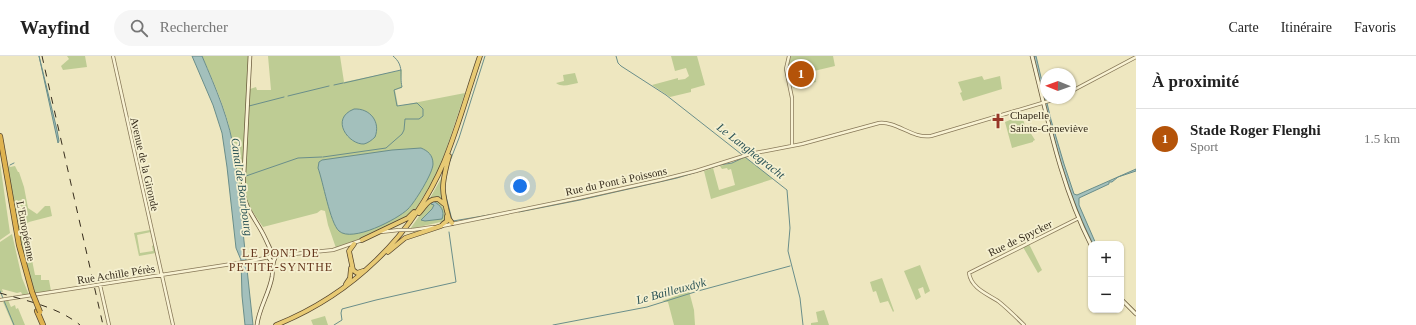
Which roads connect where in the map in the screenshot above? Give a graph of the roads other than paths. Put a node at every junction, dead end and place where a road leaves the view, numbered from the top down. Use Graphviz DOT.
graph roads {
  1 [pos="113,56"];
  2 [pos="250,56"];
  3 [pos="480,56"];
  4 [pos="789,56"];
  5 [pos="1032,56"];
  6 [pos="1136,57"];
  7 [pos="1040,87"];
  8 [pos="1076,89"];
  9 [pos="1040,104"];
  10 [pos="1044,104"];
  11 [pos="0,136"];
  12 [pos="792,145"];
  13 [pos="0,152"];
  14 [pos="449,156"];
  15 [pos="427,196"];
  16 [pos="419,213"];
  17 [pos="449,217"];
  18 [pos="1079,218"];
  19 [pos="466,221"];
  20 [pos="452,223"];
  21 [pos="443,225"];
  22 [pos="398,230"];
  23 [pos="15,231"];
  24 [pos="362,240"];
  25 [pos="1089,241"];
  26 [pos="353,244"];
  27 [pos="345,248"];
  28 [pos="388,252"];
  29 [pos="306,253"];
  30 [pos="348,253"];
  31 [pos="381,256"];
  32 [pos="272,258"];
  33 [pos="162,275"];
  34 [pos="100,285"];
  35 [pos="328,298"];
  36 [pos="2,300"];
  37 [pos="1124,301"];
  38 [pos="1136,314"];
  39 [pos="44,325"];
  40 [pos="109,325"];
  41 [pos="173,325"];
  42 [pos="257,325"];
  43 [pos="276,325"];
  44 [pos="282,325"];
  45 [pos="1024,325"];
  1 -- 33 [label="street, Avenue de la Gironde"];
  2 -- 32 [label="main road"];
  3 -- 14 [label="highway"];
  3 -- 15 [label="highway"];
  4 -- 12 [label="street"];
  5 -- 7 [label="main road"];
  6 -- 8 [label="street"];
  9 -- 12 [label="street, Rue du Pont à Poissons"];
  10 -- 18 [label="main road"];
  11 -- 23 [label="highway, L'Européenne"];
  12 -- 19 [label="street, Rue du Pont à Poissons"];
  13 -- 23 [label="highway, L'Européenne"];
  14 -- 16 [label="highway"];
  14 -- 17 [label="highway"];
  15 -- 24 [label="highway"];
  15 -- 31 [label="highway"];
  16 -- 21 [label="highway"];
  16 -- 28 [label="highway"];
  17 -- 20 [label="highway"];
  17 -- 21 [label="highway"];
  18 -- 25 [label="main road"];
  18 -- 45 [label="street, Rue de Spycker"];
  19 -- 20 [label="street, Rue du Pont à Poissons"];
  19 -- 21 [label="street, Rue du Pont à Poissons"];
  20 -- 21 [label="street, Rue du Pont à Poissons"];
  21 -- 22 [label="street, Rue du Pont à Poissons, bridge"];
  21 -- 28 [label="highway"];
  22 -- 24 [label="street"];
  22 -- 26 [label="street"];
  23 -- 39 [label="highway, L'Européenne, bridge"];
  24 -- 26 [label="street"];
  26 -- 27 [label="street"];
  26 -- 29 [label="street"];
  26 -- 30 [label="highway"];
  26 -- 31 [label="highway"];
  27 -- 29 [label="street"];
  27 -- 30 [label="highway"];
  28 -- 44 [label="highway"];
  29 -- 32 [label="street, Rue Achille Pérès"];
  30 -- 35 [label="highway"];
  31 -- 35 [label="highway"];
  32 -- 33 [label="street, Rue Achille Pérès"];
  32 -- 42 [label="main road"];
  33 -- 34 [label="street, Rue Achille Pérès"];
  33 -- 41 [label="street, Avenue de la Gironde"];
  34 -- 36 [label="street, Rue Achille Pérès"];
  34 -- 40 [label="street"];
  35 -- 43 [label="highway"];
  37 -- 38 [label="main road"];
}
